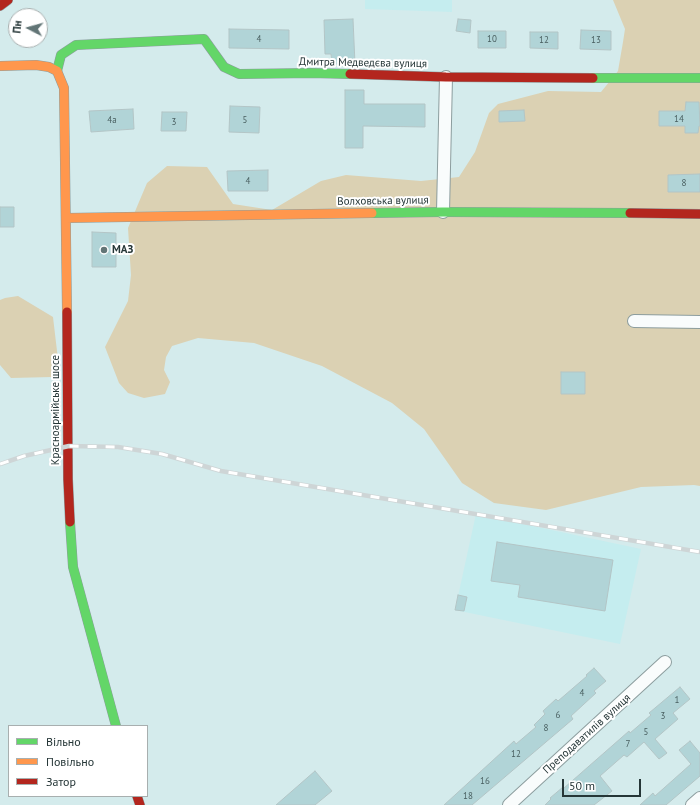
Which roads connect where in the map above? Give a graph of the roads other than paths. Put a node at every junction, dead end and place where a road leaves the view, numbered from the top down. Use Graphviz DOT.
graph roads {
  1 [pos="8,0"];
  2 [pos="0,6"];
  3 [pos="0,66"];
  4 [pos="57,71"];
  5 [pos="446,77"];
  6 [pos="700,78"];
  7 [pos="444,212"];
  8 [pos="700,214"];
  9 [pos="66,218"];
  10 [pos="634,321"];
  11 [pos="700,322"];
  12 [pos="665,662"];
  13 [pos="116,725"];
  14 [pos="700,798"];
  15 [pos="509,805"];
  16 [pos="692,805"];
  1 -- 2 [label="street"];
  3 -- 4 [label="street"];
  4 -- 5 [label="street, Дмитра Медведєва вулиця"];
  4 -- 9 [label="street, Красноармійське шосе"];
  5 -- 6 [label="street, Дмитра Медведєва вулиця"];
  5 -- 7 [label="street"];
  7 -- 8 [label="street, Волховська вулиця"];
  7 -- 9 [label="street, Волховська вулиця"];
  9 -- 13 [label="street, Красноармійське шосе"];
  10 -- 11 [label="street"];
  12 -- 15 [label="street, Преподаватилів вулиця"];
  14 -- 16 [label="street"];
}
